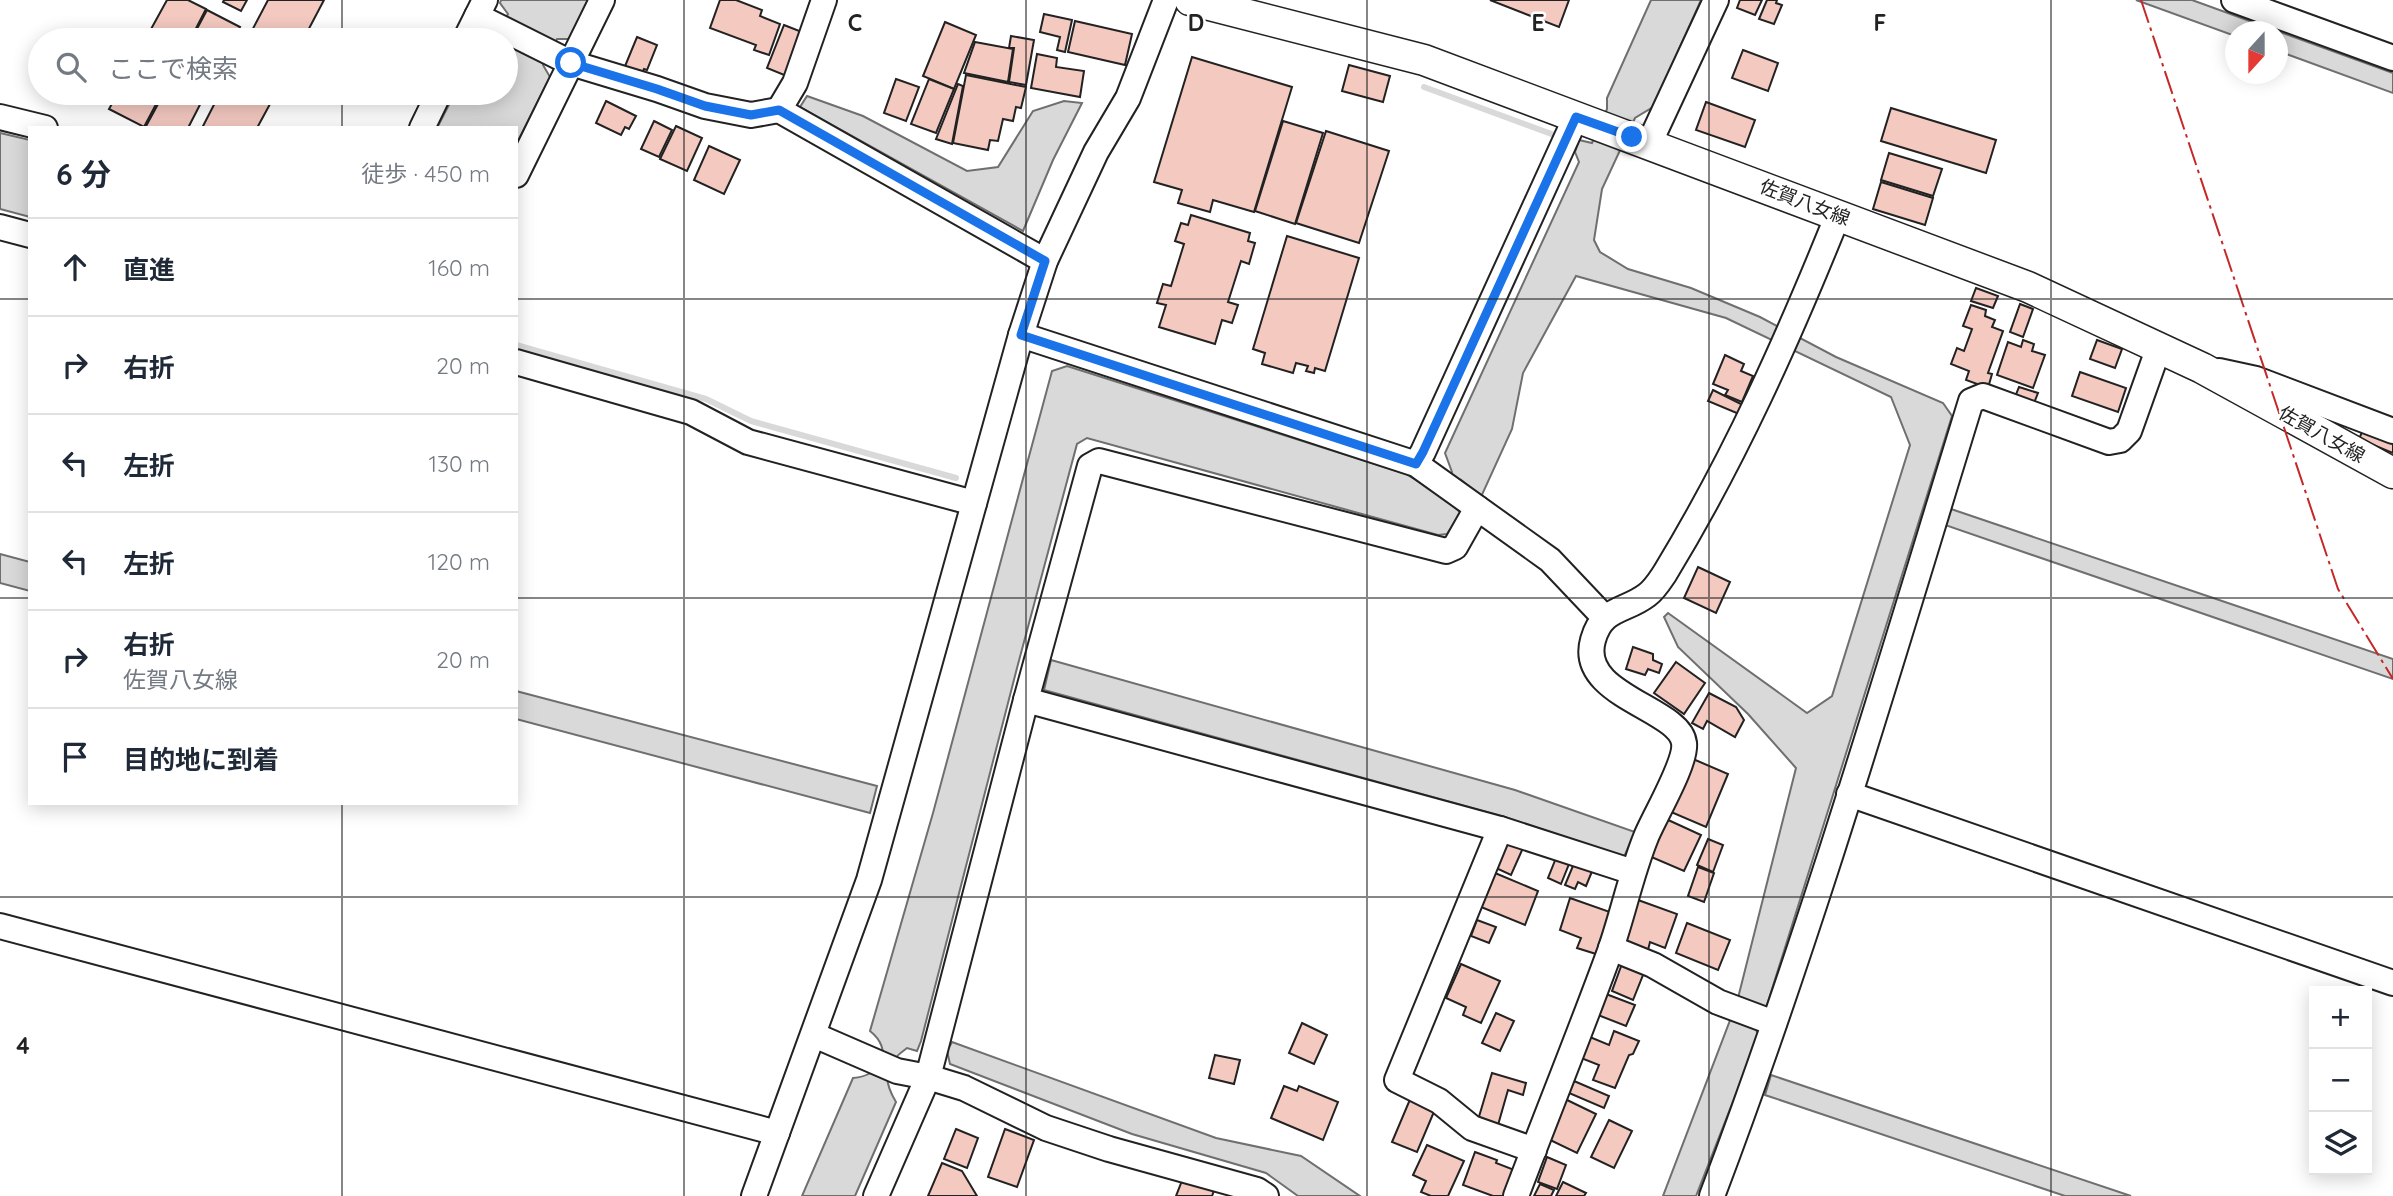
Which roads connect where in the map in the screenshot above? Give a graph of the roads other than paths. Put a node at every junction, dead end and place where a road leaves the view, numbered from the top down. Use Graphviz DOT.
graph roads {
  1 [pos="602,0"];
  2 [pos="824,0"];
  3 [pos="1166,0"];
  4 [pos="1190,0"];
  5 [pos="1716,0"];
  6 [pos="2234,0"];
  7 [pos="481,8"];
  8 [pos="471,28"];
  9 [pos="514,28"];
  10 [pos="518,31"];
  11 [pos="2393,58"];
  12 [pos="571,63"];
  13 [pos="433,105"];
  14 [pos="779,110"];
  15 [pos="0,117"];
  16 [pos="1585,120"];
  17 [pos="37,126"];
  18 [pos="423,126"];
  19 [pos="1641,140"];
  20 [pos="518,171"];
  21 [pos="1838,215"];
  22 [pos="0,227"];
  23 [pos="28,234"];
  24 [pos="1045,261"];
  25 [pos="1021,335"];
  26 [pos="2160,347"];
  27 [pos="518,363"];
  28 [pos="2202,368"];
  29 [pos="2393,431"];
  30 [pos="1416,464"];
  31 [pos="2393,473"];
  32 [pos="974,503"];
  33 [pos="1477,508"];
  34 [pos="1604,617"];
  35 [pos="1026,699"];
  36 [pos="1849,794"];
  37 [pos="1500,829"];
  38 [pos="1633,872"];
  39 [pos="0,926"];
  40 [pos="1611,948"];
  41 [pos="2393,983"];
  42 [pos="1760,1018"];
  43 [pos="814,1035"];
  44 [pos="928,1077"];
  45 [pos="777,1133"];
  46 [pos="1534,1150"];
  47 [pos="754,1196"];
  48 [pos="876,1196"];
  49 [pos="1266,1196"];
  50 [pos="1516,1196"];
  51 [pos="1712,1196"];
  1 -- 12 [label="street"];
  2 -- 14 [label="street"];
  3 -- 24 [label="street"];
  4 -- 16 [label="main road, 佐賀八女線"];
  5 -- 19 [label="street"];
  6 -- 11 [label="street"];
  7 -- 8 [label="street"];
  7 -- 9 [label="street"];
  10 -- 12 [label="street"];
  12 -- 14 [label="street"];
  12 -- 20 [label="street"];
  13 -- 18 [label="street"];
  14 -- 24 [label="street"];
  15 -- 17 [label="street"];
  16 -- 19 [label="main road, 佐賀八女線"];
  16 -- 30 [label="street"];
  19 -- 21 [label="main road, 佐賀八女線"];
  21 -- 26 [label="main road, 佐賀八女線"];
  21 -- 34 [label="street"];
  22 -- 23 [label="street"];
  24 -- 25 [label="street"];
  25 -- 30 [label="street"];
  25 -- 32 [label="street"];
  26 -- 28 [label="main road, 佐賀八女線"];
  26 -- 36 [label="street"];
  27 -- 32 [label="street"];
  28 -- 29 [label="street"];
  28 -- 31 [label="main road, 佐賀八女線"];
  30 -- 33 [label="street"];
  32 -- 43 [label="street"];
  33 -- 34 [label="street"];
  33 -- 35 [label="street"];
  34 -- 38 [label="street"];
  35 -- 37 [label="street"];
  35 -- 44 [label="street"];
  36 -- 41 [label="street"];
  36 -- 42 [label="street"];
  37 -- 38 [label="street"];
  37 -- 46 [label="street"];
  38 -- 40 [label="street"];
  39 -- 45 [label="street"];
  40 -- 42 [label="street"];
  40 -- 46 [label="street"];
  42 -- 51 [label="street"];
  43 -- 44 [label="street"];
  43 -- 45 [label="street"];
  44 -- 48 [label="street"];
  44 -- 49 [label="street"];
  45 -- 47 [label="street"];
  46 -- 50 [label="street"];
}
